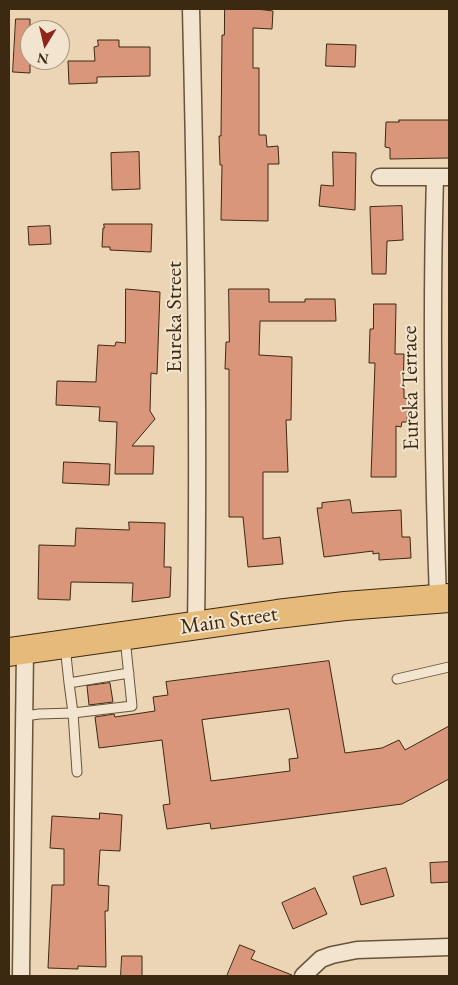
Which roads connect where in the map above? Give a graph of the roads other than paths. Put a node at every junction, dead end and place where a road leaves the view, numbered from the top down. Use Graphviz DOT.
graph roads {
  1 [pos="191,9"];
  2 [pos="380,177"];
  3 [pos="442,177"];
  4 [pos="444,598"];
  5 [pos="196,626"];
  6 [pos="125,636"];
  7 [pos="65,645"];
  8 [pos="17,651"];
  9 [pos="449,667"];
  10 [pos="129,673"];
  11 [pos="396,679"];
  12 [pos="69,683"];
  13 [pos="73,713"];
  14 [pos="25,716"];
  15 [pos="77,772"];
  16 [pos="449,947"];
  17 [pos="21,976"];
  18 [pos="303,976"];
  1 -- 5 [label="street, Eureka Street"];
  2 -- 3 [label="street, Eureka Terrace"];
  3 -- 4 [label="street, Eureka Terrace"];
  4 -- 5 [label="highway, Main Street"];
  5 -- 6 [label="highway, Main Street"];
  6 -- 7 [label="highway, Main Street"];
  6 -- 10 [label="lane"];
  7 -- 8 [label="highway, Main Street"];
  7 -- 12 [label="lane"];
  8 -- 14 [label="street"];
  9 -- 11 [label="lane"];
  10 -- 12 [label="lane"];
  10 -- 13 [label="lane"];
  12 -- 13 [label="lane"];
  13 -- 14 [label="lane"];
  13 -- 15 [label="lane"];
  14 -- 17 [label="street"];
  16 -- 18 [label="street"];
}
